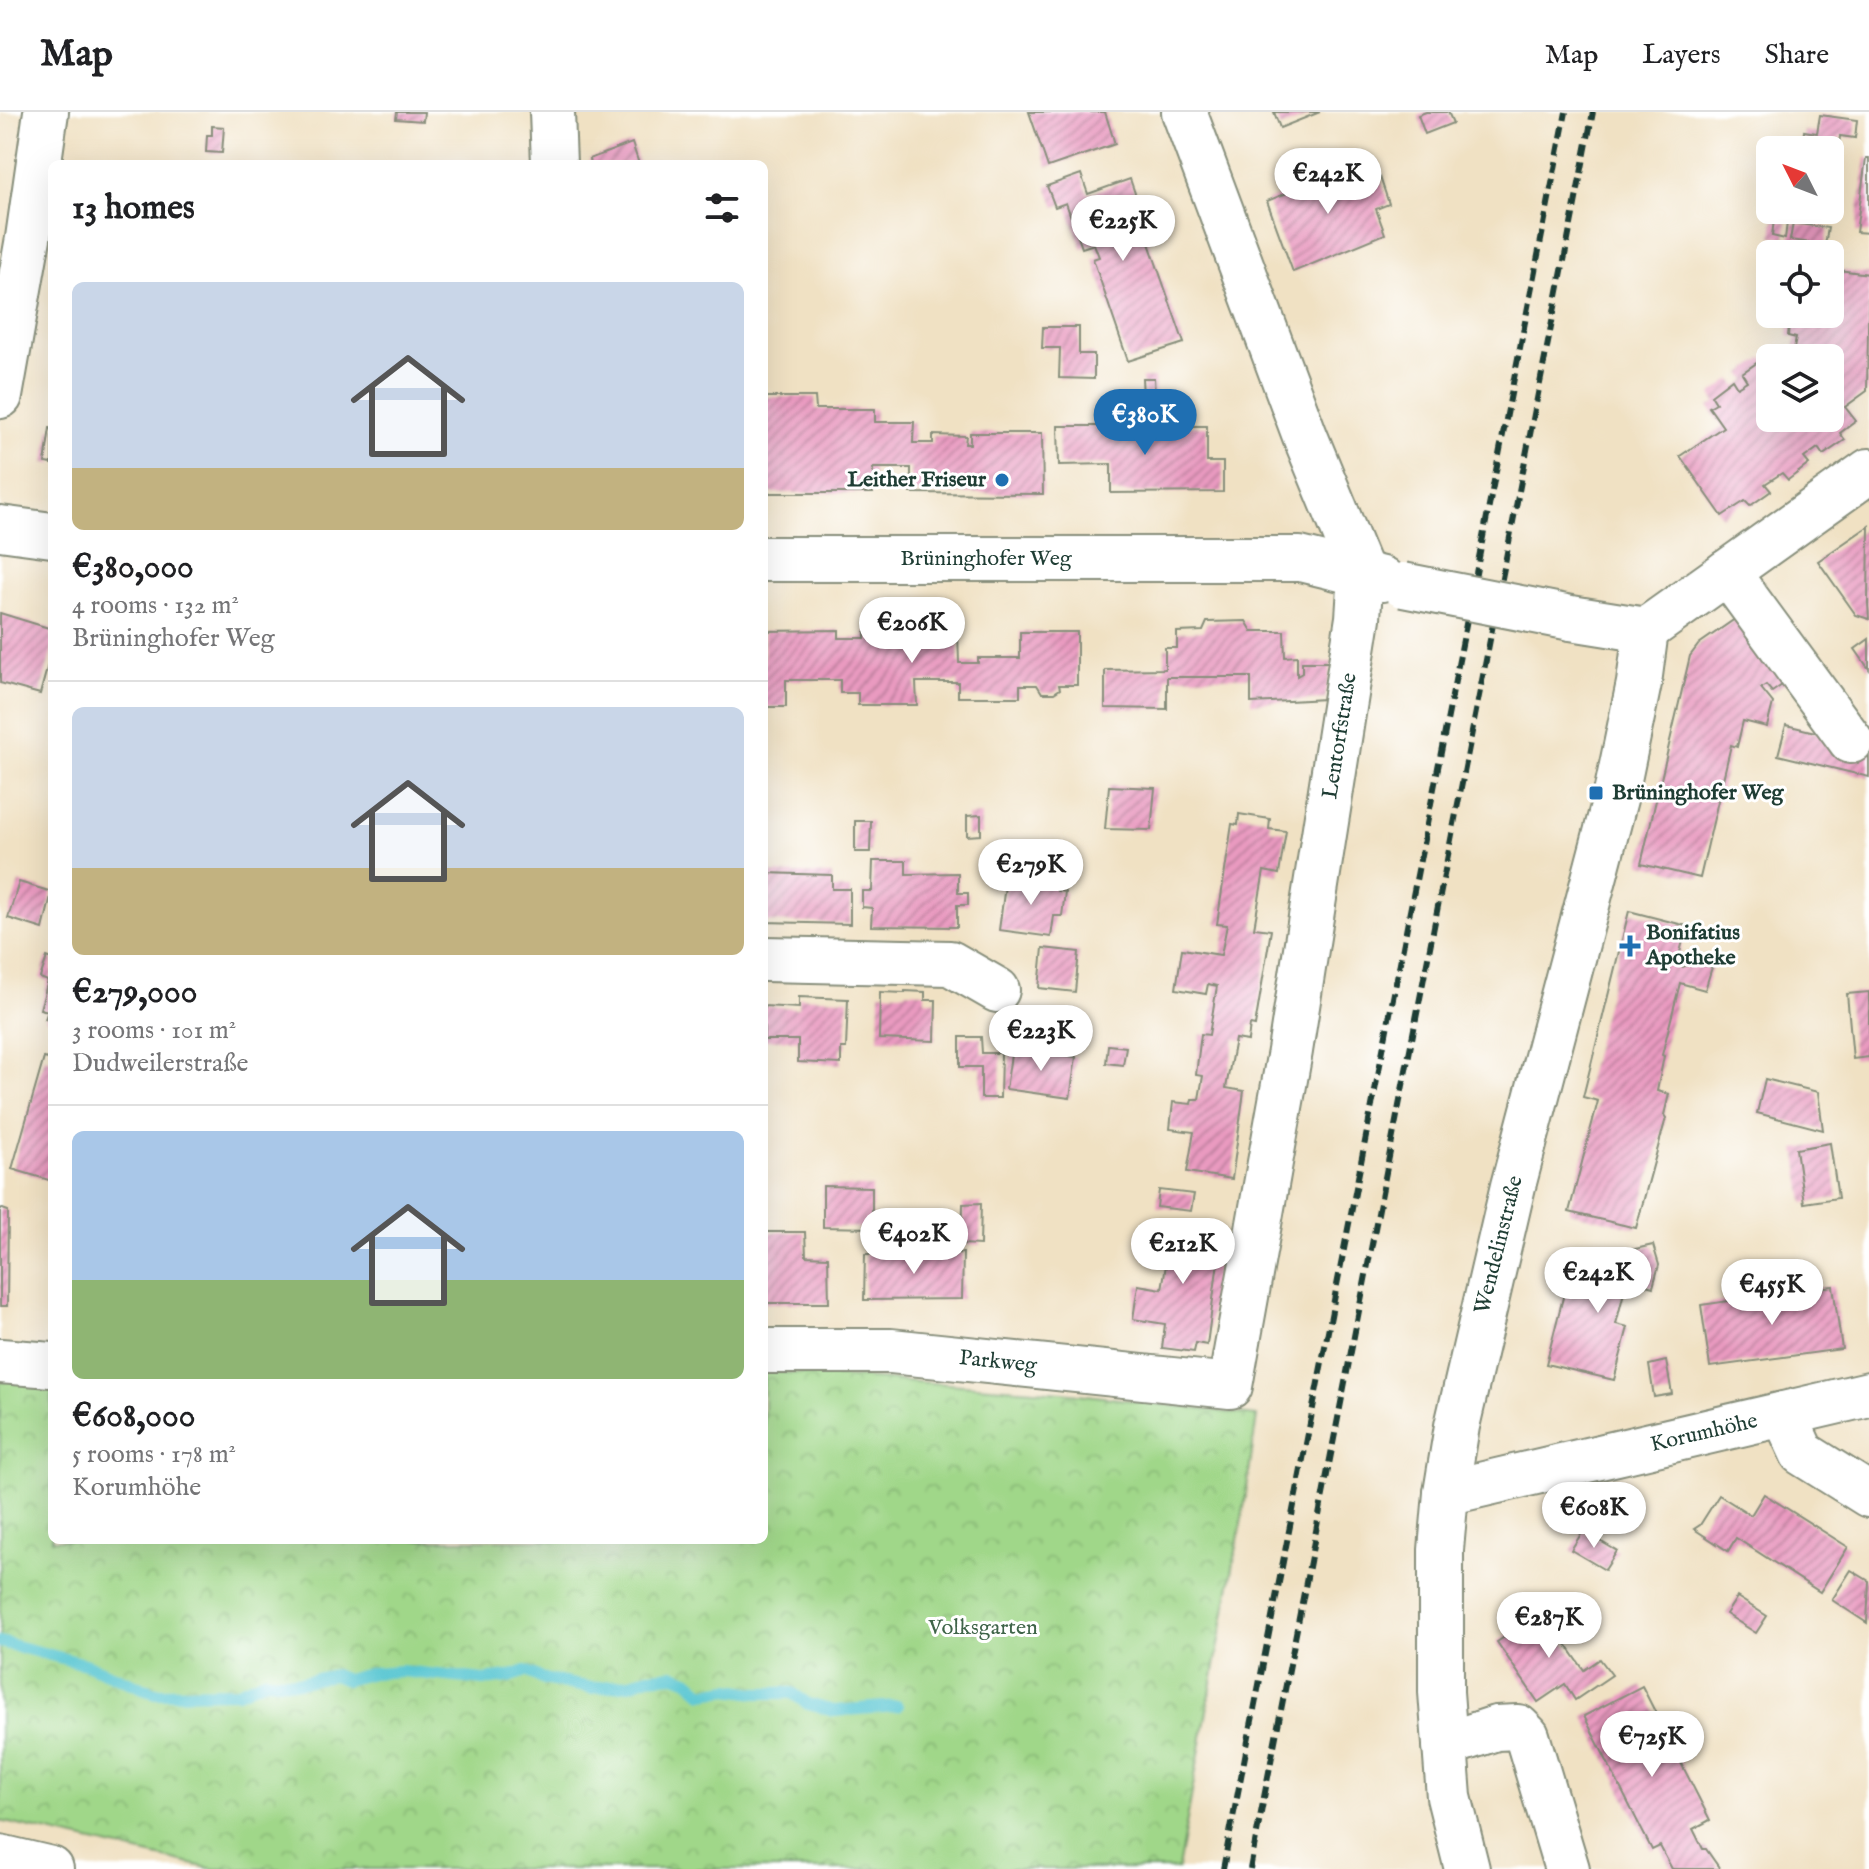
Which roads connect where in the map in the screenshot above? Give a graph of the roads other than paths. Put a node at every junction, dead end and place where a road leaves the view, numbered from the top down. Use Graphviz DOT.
graph roads {
  1 [pos="46,112"];
  2 [pos="552,112"];
  3 [pos="1184,112"];
  4 [pos="554,160"];
  5 [pos="0,396"];
  6 [pos="1869,471"];
  7 [pos="0,528"];
  8 [pos="48,534"];
  9 [pos="768,559"];
  10 [pos="1361,572"];
  11 [pos="1727,572"];
  12 [pos="1646,630"];
  13 [pos="1851,741"];
  14 [pos="768,959"];
  15 [pos="997,990"];
  16 [pos="768,1351"];
  17 [pos="1230,1386"];
  18 [pos="1869,1394"];
  19 [pos="1784,1414"];
  20 [pos="1446,1493"];
  21 [pos="1869,1495"];
  22 [pos="1445,1745"];
  23 [pos="0,1857"];
  24 [pos="51,1869"];
  25 [pos="1467,1869"];
  26 [pos="1567,1869"];
  1 -- 5 [label="street"];
  2 -- 4 [label="street"];
  3 -- 10 [label="street, Lentorfstraße"];
  6 -- 11 [label="street"];
  7 -- 8 [label="street"];
  9 -- 10 [label="street, Brüninghofer Weg"];
  10 -- 12 [label="street, Brüninghofer Weg, bridge"];
  10 -- 17 [label="street, Lentorfstraße"];
  11 -- 12 [label="street"];
  11 -- 13 [label="street"];
  12 -- 20 [label="street, Wendelinstraße"];
  14 -- 15 [label="street"];
  16 -- 17 [label="street, Parkweg"];
  18 -- 19 [label="street, Korumhöhe"];
  19 -- 20 [label="street, Korumhöhe"];
  19 -- 21 [label="street"];
  20 -- 22 [label="street, Wendelinstraße"];
  22 -- 25 [label="street, Wendelinstraße"];
  22 -- 26 [label="street"];
  23 -- 24 [label="street"];
}
